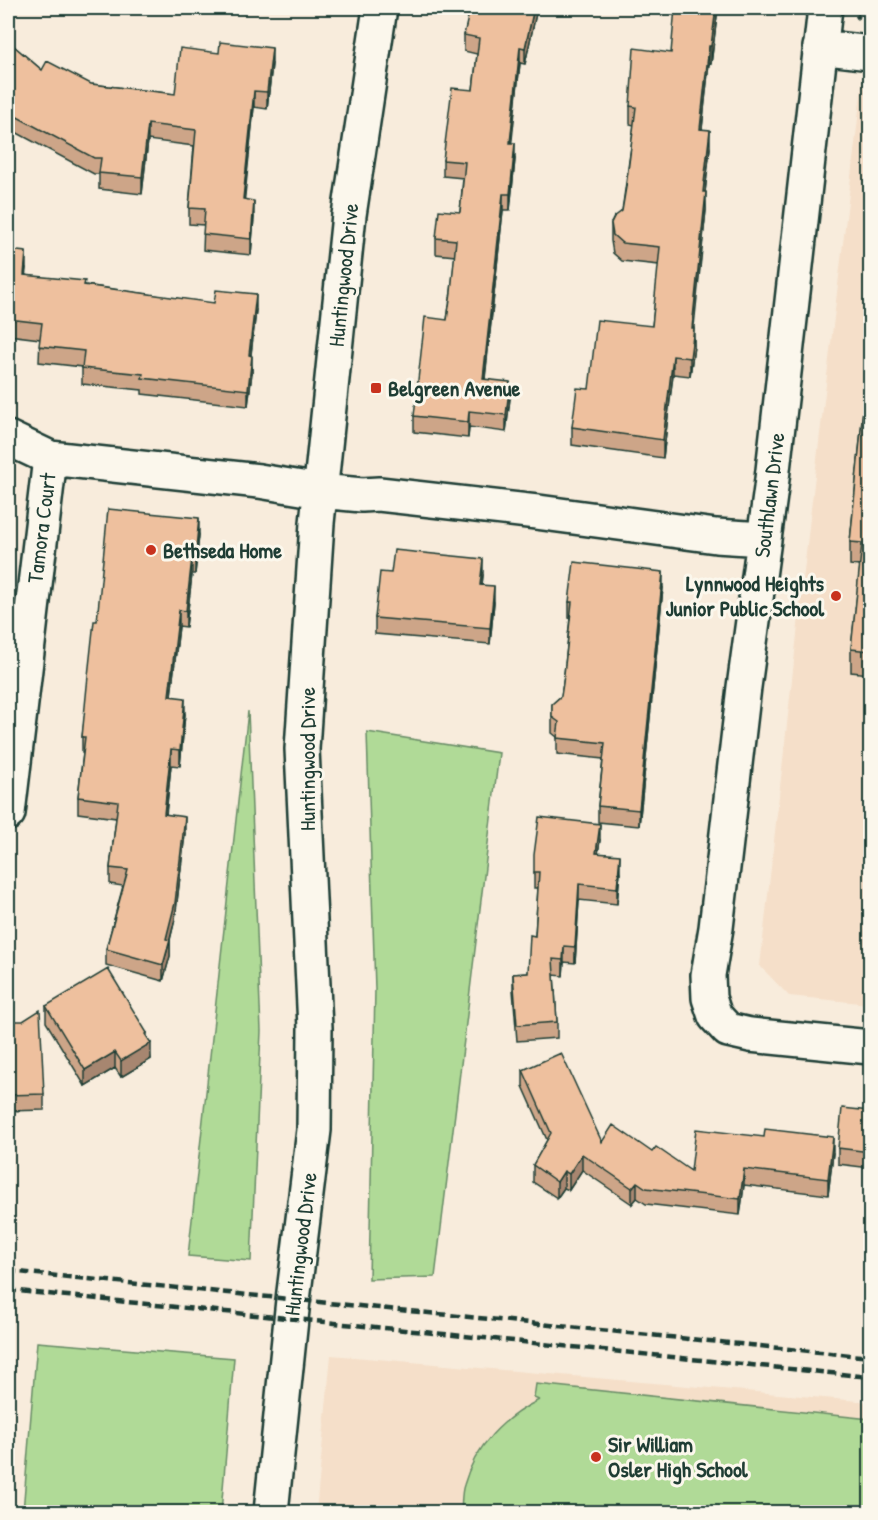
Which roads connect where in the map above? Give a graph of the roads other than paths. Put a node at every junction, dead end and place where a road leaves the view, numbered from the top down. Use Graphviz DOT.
graph roads {
  1 [pos="374,9"];
  2 [pos="838,14"];
  3 [pos="820,47"];
  4 [pos="870,53"];
  5 [pos="8,438"];
  6 [pos="50,458"];
  7 [pos="320,491"];
  8 [pos="763,540"];
  9 [pos="8,813"];
  10 [pos="870,1047"];
  11 [pos="271,1512"];
  1 -- 7 [label="street, Huntingwood Drive"];
  2 -- 3 [label="street, Southlawn Drive"];
  3 -- 4 [label="street"];
  3 -- 8 [label="street, Southlawn Drive"];
  5 -- 6 [label="street"];
  6 -- 7 [label="street"];
  6 -- 9 [label="street, Tamora Court"];
  7 -- 8 [label="street"];
  7 -- 11 [label="street, Huntingwood Drive"];
  8 -- 10 [label="street, Southlawn Drive"];
}
